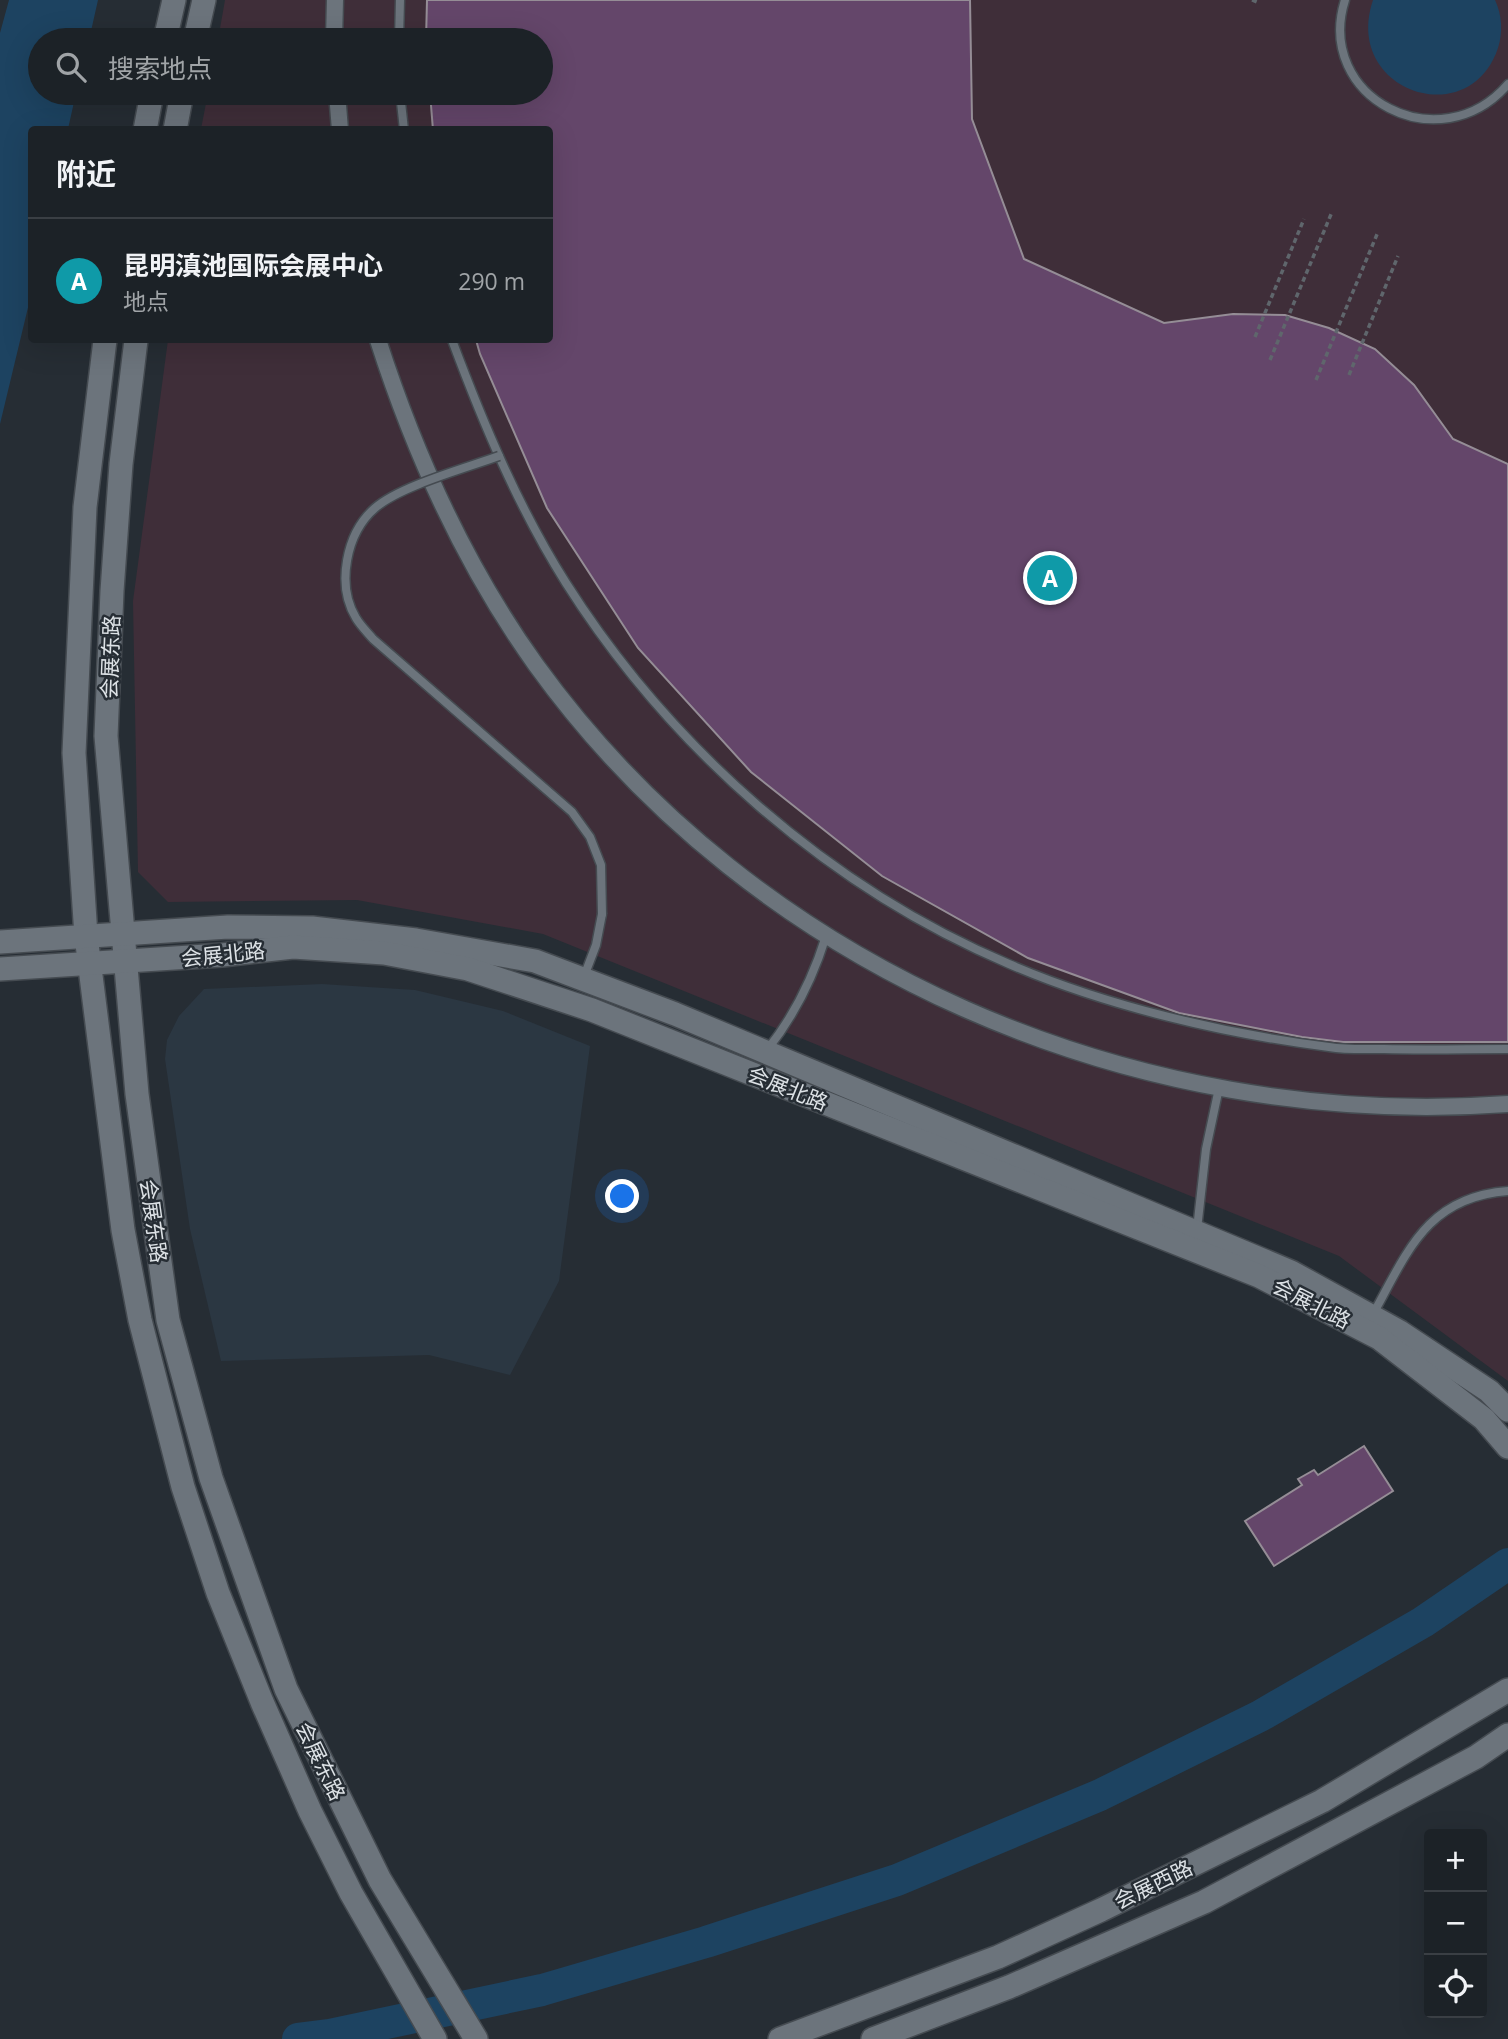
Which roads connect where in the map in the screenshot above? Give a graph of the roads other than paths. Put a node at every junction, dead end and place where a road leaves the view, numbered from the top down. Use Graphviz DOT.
graph roads {
  1 [pos="174,0"];
  2 [pos="204,0"];
  3 [pos="335,0"];
  4 [pos="400,0"];
  5 [pos="1345,0"];
  6 [pos="168,28"];
  7 [pos="198,28"];
  8 [pos="334,28"];
  9 [pos="399,28"];
  10 [pos="1508,84"];
  11 [pos="150,105"];
  12 [pos="179,105"];
  13 [pos="338,105"];
  14 [pos="401,105"];
  15 [pos="146,126"];
  16 [pos="175,126"];
  17 [pos="340,126"];
  18 [pos="404,126"];
  19 [pos="105,343"];
  20 [pos="136,343"];
  21 [pos="379,343"];
  22 [pos="453,343"];
  23 [pos="499,456"];
  24 [pos="123,933"];
  25 [pos="86,936"];
  26 [pos="827,936"];
  27 [pos="0,943"];
  28 [pos="126,962"];
  29 [pos="90,963"];
  30 [pos="0,969"];
  31 [pos="583,979"];
  32 [pos="1508,1049"];
  33 [pos="765,1052"];
  34 [pos="1219,1088"];
  35 [pos="1508,1104"];
  36 [pos="1508,1191"];
  37 [pos="1197,1232"];
  38 [pos="1371,1316"];
  39 [pos="1508,1410"];
  40 [pos="1508,1447"];
  41 [pos="1508,1690"];
  42 [pos="1508,1735"];
  43 [pos="474,2037"];
  44 [pos="435,2038"];
  45 [pos="780,2039"];
  46 [pos="873,2039"];
  1 -- 6 [label="street"];
  2 -- 7 [label="street"];
  3 -- 8 [label="street"];
  4 -- 9 [label="lane"];
  5 -- 10 [label="lane"];
  11 -- 15 [label="street"];
  12 -- 16 [label="street"];
  13 -- 17 [label="street"];
  14 -- 18 [label="lane"];
  19 -- 25 [label="street, 会展东路"];
  20 -- 24 [label="street, 会展东路"];
  21 -- 26 [label="street"];
  22 -- 23 [label="lane"];
  23 -- 31 [label="lane, bridge"];
  23 -- 32 [label="lane"];
  24 -- 25 [label="street, 会展北路"];
  24 -- 28 [label="street, 会展东路"];
  24 -- 31 [label="street, 会展北路"];
  25 -- 27 [label="street, 会展北路"];
  25 -- 29 [label="street, 会展东路"];
  26 -- 33 [label="lane"];
  26 -- 34 [label="street"];
  28 -- 29 [label="street, 会展北路"];
  28 -- 40 [label="street, 会展北路"];
  28 -- 43 [label="street, 会展东路"];
  29 -- 30 [label="street, 会展北路"];
  29 -- 44 [label="street, 会展东路"];
  31 -- 33 [label="street, 会展北路"];
  33 -- 37 [label="street, 会展北路"];
  34 -- 35 [label="street"];
  34 -- 37 [label="lane"];
  36 -- 38 [label="lane"];
  37 -- 38 [label="street, 会展北路"];
  38 -- 39 [label="street, 会展北路"];
  41 -- 45 [label="street, 会展西路"];
  42 -- 46 [label="street, 会展西路"];
}
